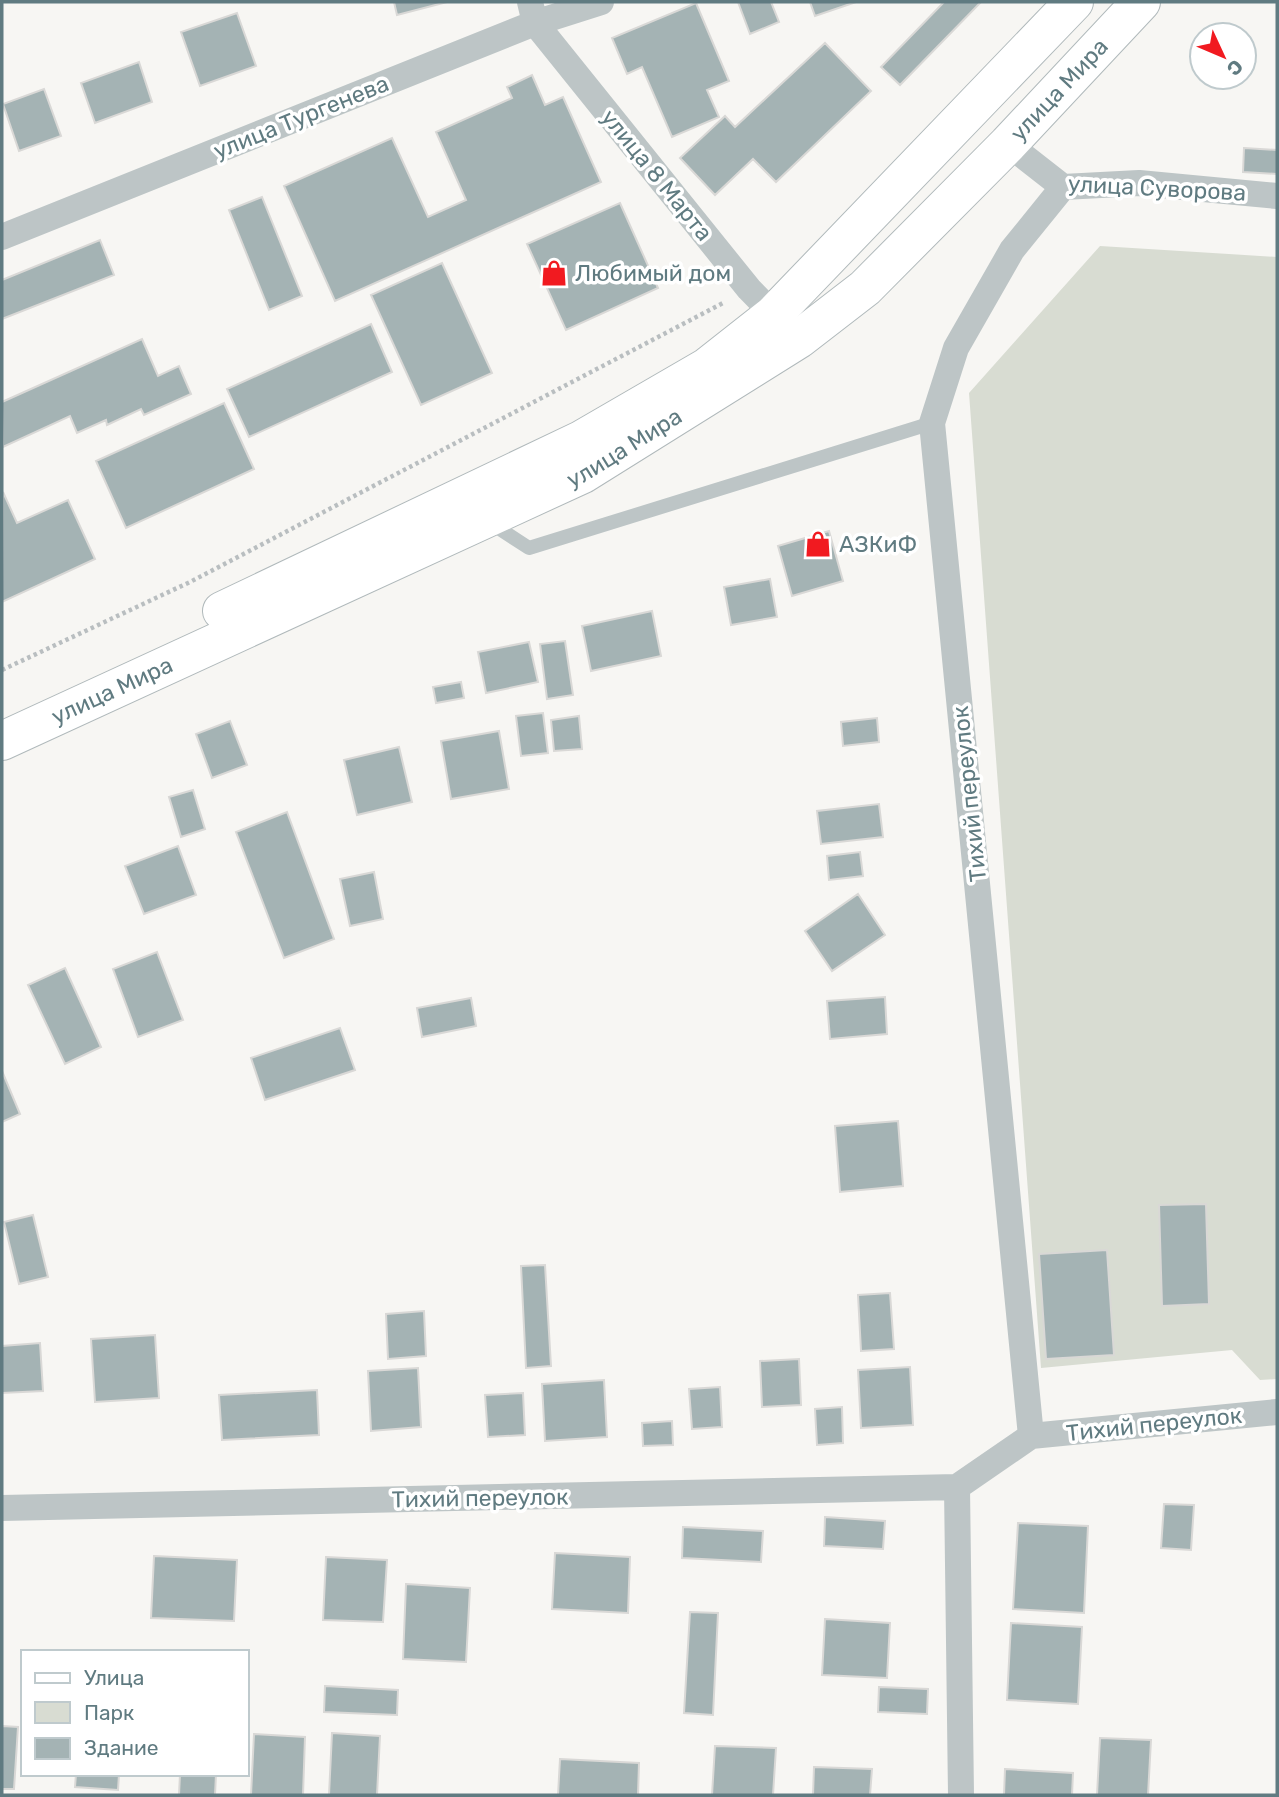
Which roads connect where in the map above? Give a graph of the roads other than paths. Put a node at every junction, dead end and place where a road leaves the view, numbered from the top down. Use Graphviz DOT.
graph roads {
  1 [pos="601,2"];
  2 [pos="1073,2"];
  3 [pos="1141,2"];
  4 [pos="532,13"];
  5 [pos="1008,144"];
  6 [pos="1063,187"];
  7 [pos="1277,196"];
  8 [pos="2,237"];
  9 [pos="774,314"];
  10 [pos="932,423"];
  11 [pos="485,519"];
  12 [pos="2,716"];
  13 [pos="2,741"];
  14 [pos="1277,1412"];
  15 [pos="1031,1436"];
  16 [pos="957,1488"];
  17 [pos="2,1508"];
  18 [pos="961,1795"];
  1 -- 4 [label="street, улица Тургенева"];
  2 -- 9 [label="main road, улица Мира"];
  3 -- 5 [label="main road, улица Мира"];
  4 -- 8 [label="street, улица Тургенева"];
  4 -- 9 [label="street, улица 8 Марта"];
  5 -- 6 [label="street, улица Суворова"];
  5 -- 9 [label="main road, улица Мира"];
  6 -- 7 [label="street, улица Суворова"];
  6 -- 10 [label="street, Тихий переулок"];
  9 -- 11 [label="main road, улица Мира"];
  9 -- 12 [label="main road, улица Мира"];
  10 -- 11 [label="lane"];
  10 -- 15 [label="street, Тихий переулок"];
  11 -- 13 [label="main road, улица Мира"];
  14 -- 15 [label="street, Тихий переулок"];
  15 -- 16 [label="street, Тихий переулок"];
  16 -- 17 [label="street, Тихий переулок"];
  16 -- 18 [label="street"];
}
